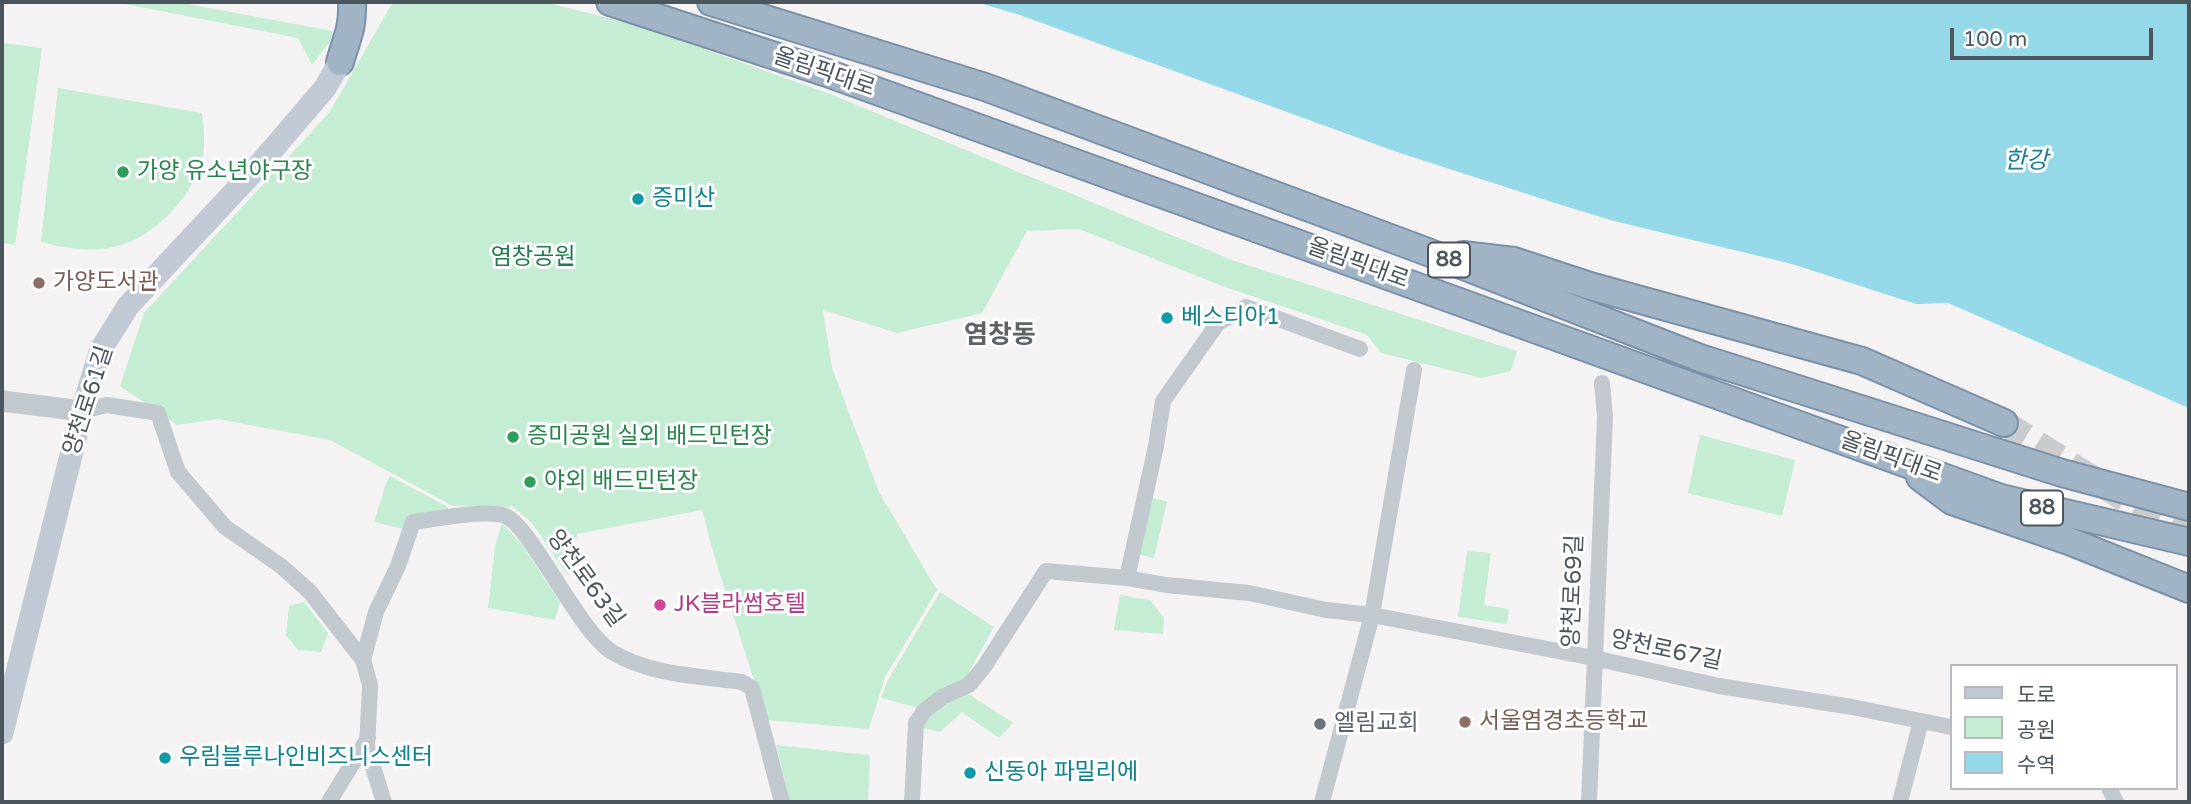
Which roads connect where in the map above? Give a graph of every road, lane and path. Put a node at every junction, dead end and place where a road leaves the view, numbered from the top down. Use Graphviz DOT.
graph roads {
  1 [pos="352,2"];
  2 [pos="610,2"];
  3 [pos="711,2"];
  4 [pos="340,62"];
  5 [pos="1425,251"];
  6 [pos="1360,349"];
  7 [pos="1415,370"];
  8 [pos="1602,383"];
  9 [pos="2,401"];
  10 [pos="82,411"];
  11 [pos="2004,423"];
  12 [pos="1899,462"];
  13 [pos="2189,507"];
  14 [pos="2189,542"];
  15 [pos="1127,578"];
  16 [pos="2189,589"];
  17 [pos="1372,615"];
  18 [pos="1594,658"];
  19 [pos="363,660"];
  20 [pos="1921,721"];
  21 [pos="1950,727"];
  22 [pos="2,733"];
  23 [pos="368,738"];
  24 [pos="329,802"];
  25 [pos="384,802"];
  26 [pos="782,802"];
  27 [pos="912,802"];
  28 [pos="1322,802"];
  29 [pos="1589,802"];
  30 [pos="1900,802"];
  1 -- 4 [label="highway"];
  2 -- 12 [label="highway, 올림픽대로 / 88"];
  3 -- 5 [label="highway, 올림픽대로 / 88"];
  4 -- 10 [label="main road, 양천로61길"];
  5 -- 11 [label="highway"];
  5 -- 13 [label="highway, 올림픽대로 / 88"];
  6 -- 15 [label="street"];
  7 -- 17 [label="street"];
  8 -- 18 [label="street, 양천로69길"];
  9 -- 10 [label="street"];
  10 -- 19 [label="street, 양천로63길"];
  10 -- 22 [label="main road, 양천로61길"];
  12 -- 14 [label="highway, 올림픽대로 / 88"];
  12 -- 16 [label="highway"];
  15 -- 17 [label="street, 양천로67길"];
  15 -- 27 [label="street, 양천로67길"];
  17 -- 18 [label="street, 양천로67길"];
  17 -- 28 [label="street"];
  18 -- 20 [label="street, 양천로67길"];
  18 -- 29 [label="street, 양천로69길"];
  19 -- 23 [label="street, 양천로63길"];
  19 -- 26 [label="street, 양천로63길"];
  20 -- 21 [label="street, 양천로67길"];
  20 -- 30 [label="street"];
  23 -- 24 [label="street"];
  23 -- 25 [label="street, 양천로63길"];
}
